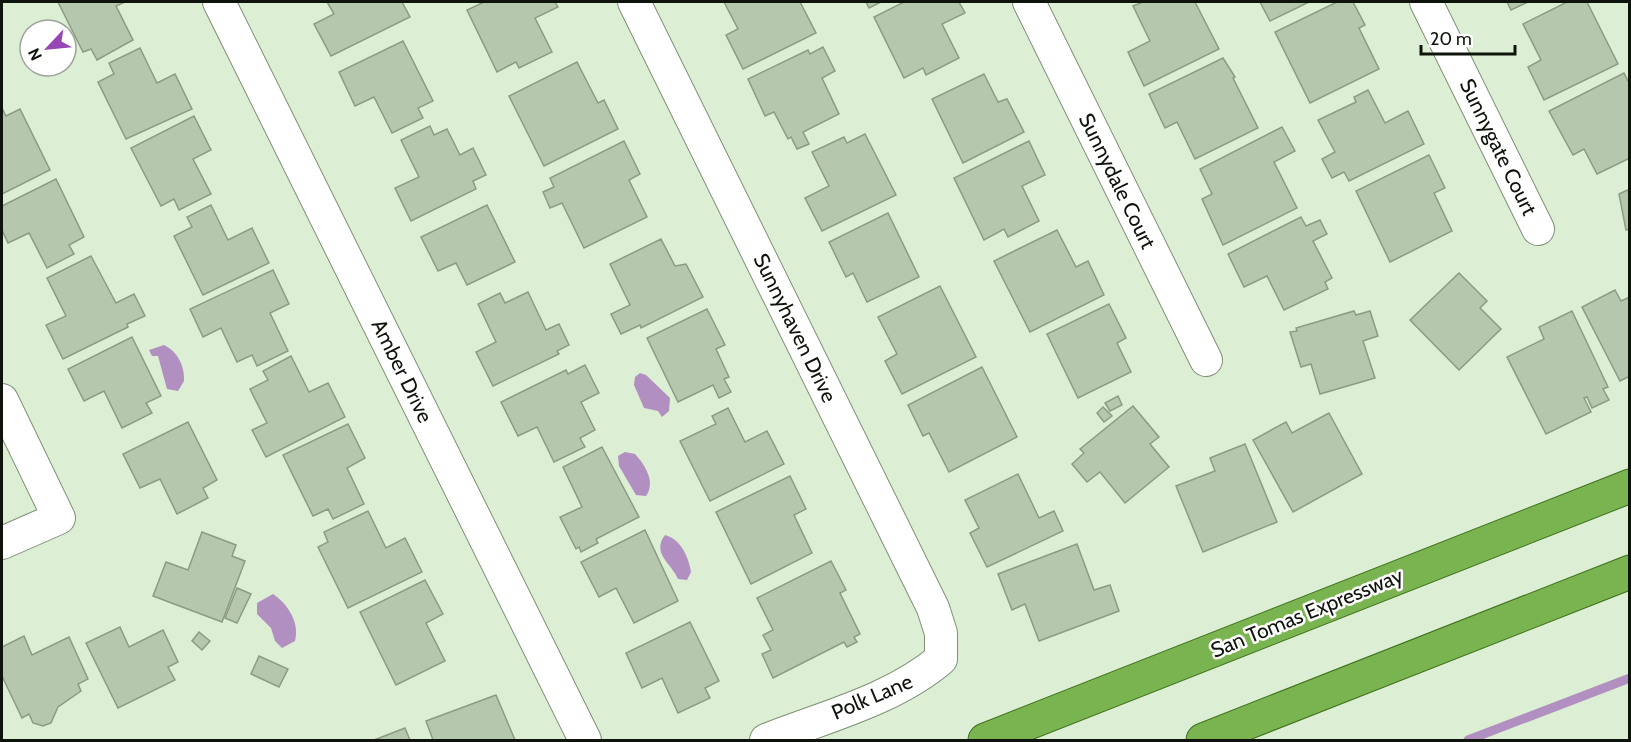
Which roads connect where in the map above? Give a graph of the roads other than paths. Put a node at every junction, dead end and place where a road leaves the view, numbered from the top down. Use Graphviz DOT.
graph roads {
  1 [pos="219,2"];
  2 [pos="634,2"];
  3 [pos="1029,2"];
  4 [pos="1426,2"];
  5 [pos="1538,229"];
  6 [pos="1206,360"];
  7 [pos="2,400"];
  8 [pos="1629,486"];
  9 [pos="2,543"];
  10 [pos="1629,572"];
  11 [pos="941,658"];
  12 [pos="585,741"];
  13 [pos="765,741"];
  14 [pos="985,741"];
  15 [pos="1203,741"];
  1 -- 12 [label="street, Amber Drive"];
  2 -- 11 [label="street, Sunnyhaven Drive"];
  3 -- 6 [label="street, Sunnydale Court"];
  4 -- 5 [label="street, Sunnygate Court"];
  7 -- 9 [label="street"];
  8 -- 14 [label="highway, San Tomas Expressway"];
  10 -- 15 [label="highway"];
  11 -- 13 [label="street, Polk Lane"];
}
